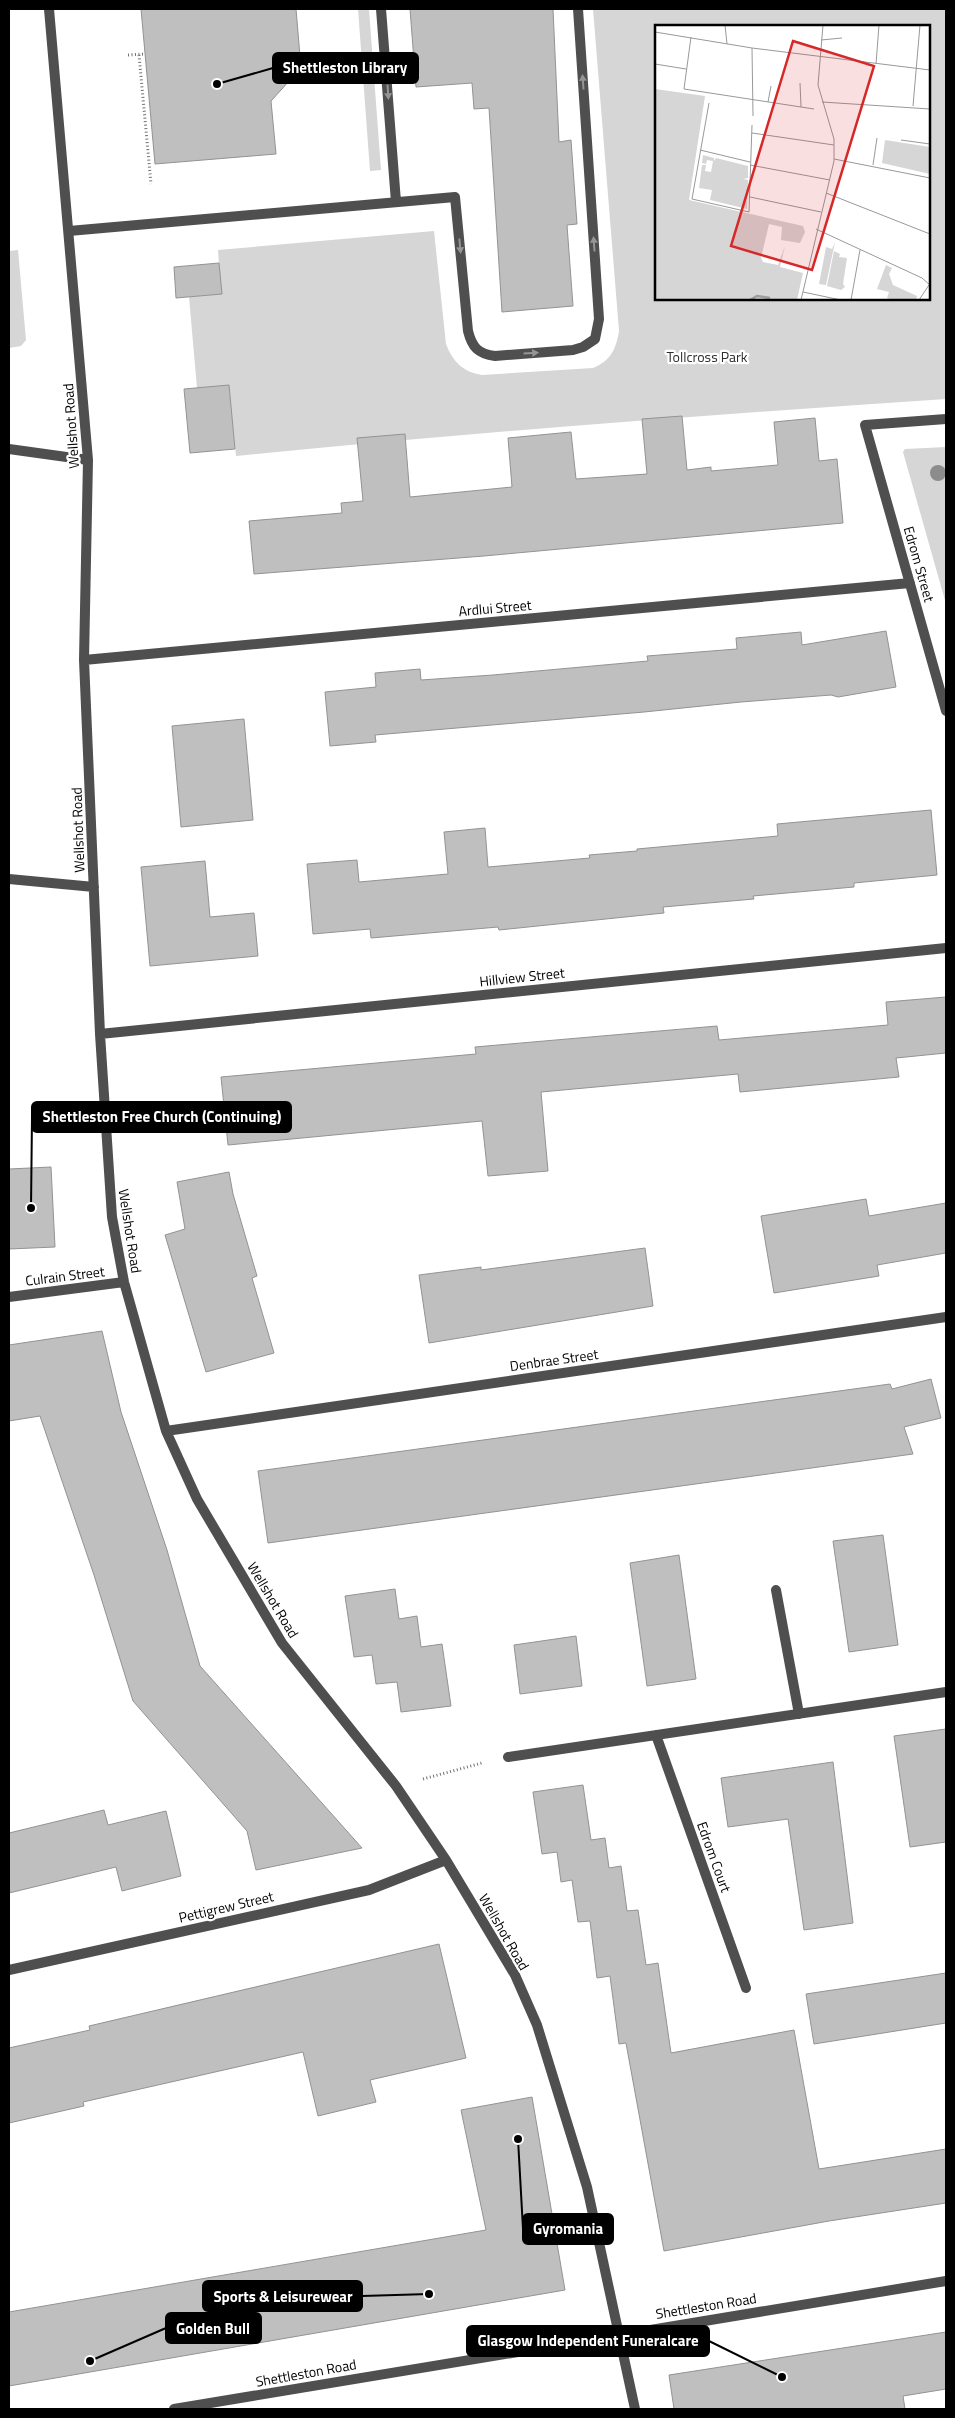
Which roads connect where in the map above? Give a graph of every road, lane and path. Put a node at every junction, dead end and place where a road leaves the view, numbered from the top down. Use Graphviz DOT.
graph roads {
  1 [pos="49,9"];
  2 [pos="381,9"];
  3 [pos="578,9"];
  4 [pos="139,54"];
  5 [pos="145,54"];
  6 [pos="128,55"];
  7 [pos="151,184"];
  8 [pos="396,202"];
  9 [pos="69,231"];
  10 [pos="946,419"];
  11 [pos="9,449"];
  12 [pos="88,460"];
  13 [pos="910,584"];
  14 [pos="84,660"];
  15 [pos="946,711"];
  16 [pos="9,880"];
  17 [pos="94,887"];
  18 [pos="946,948"];
  19 [pos="100,1034"];
  20 [pos="124,1282"];
  21 [pos="9,1297"];
  22 [pos="946,1317"];
  23 [pos="166,1431"];
  24 [pos="776,1590"];
  25 [pos="946,1692"];
  26 [pos="799,1714"];
  27 [pos="656,1735"];
  28 [pos="508,1757"];
  29 [pos="396,1786"];
  30 [pos="446,1860"];
  31 [pos="9,1970"];
  32 [pos="746,1988"];
  33 [pos="946,2281"];
  34 [pos="620,2334"];
  35 [pos="174,2409"];
  36 [pos="635,2409"];
  1 -- 9 [label="street, Wellshot Road"];
  2 -- 8 [label="street, one-way"];
  8 -- 3 [label="street, one-way"];
  4 -- 5 [label="path"];
  4 -- 6 [label="path"];
  4 -- 7 [label="path"];
  8 -- 9 [label="street"];
  9 -- 12 [label="street, Wellshot Road"];
  10 -- 13 [label="street, Edrom Street"];
  11 -- 12 [label="street"];
  12 -- 14 [label="street, Wellshot Road"];
  13 -- 14 [label="street, Ardlui Street"];
  13 -- 15 [label="street, Edrom Street"];
  14 -- 17 [label="street, Wellshot Road"];
  16 -- 17 [label="street"];
  17 -- 19 [label="street, Wellshot Road"];
  18 -- 19 [label="street, Hillview Street"];
  19 -- 20 [label="street, Wellshot Road"];
  20 -- 21 [label="street, Culrain Street"];
  20 -- 23 [label="street, Wellshot Road"];
  22 -- 23 [label="street, Denbrae Street"];
  23 -- 29 [label="street, Wellshot Road"];
  24 -- 26 [label="street"];
  25 -- 26 [label="street"];
  26 -- 27 [label="street"];
  27 -- 28 [label="street"];
  27 -- 32 [label="street, Edrom Court"];
  28 -- 29 [label="path"];
  29 -- 30 [label="street, Wellshot Road"];
  30 -- 31 [label="street, Pettigrew Street"];
  30 -- 34 [label="street, Wellshot Road"];
  33 -- 34 [label="street, Shettleston Road"];
  34 -- 35 [label="street, Shettleston Road"];
  34 -- 36 [label="street, Wellshot Road"];
}
